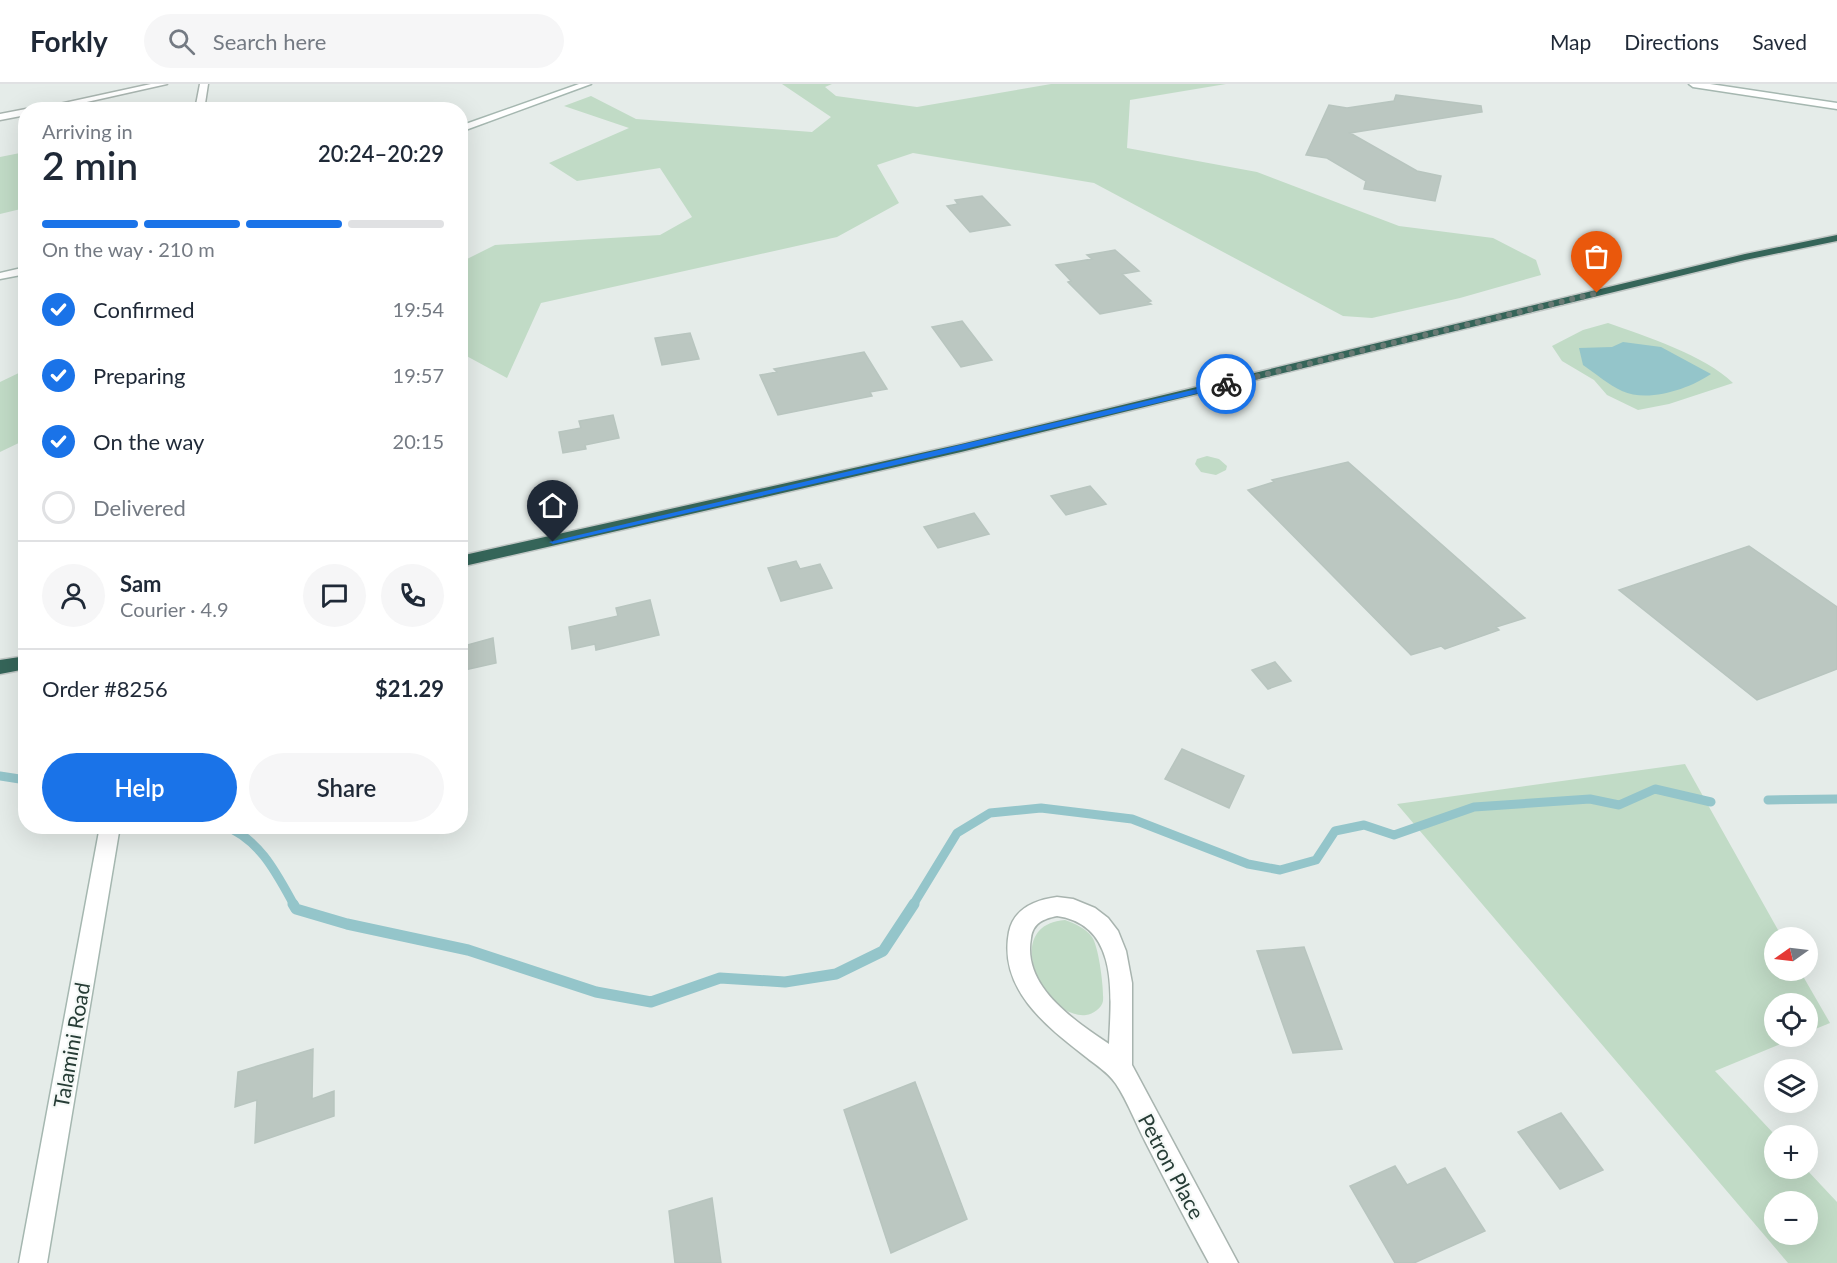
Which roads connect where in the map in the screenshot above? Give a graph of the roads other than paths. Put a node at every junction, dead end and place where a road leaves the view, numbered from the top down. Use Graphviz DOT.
graph roads {
  1 [pos="163,84"];
  2 [pos="204,84"];
  3 [pos="587,84"];
  4 [pos="1693,84"];
  5 [pos="75,102"];
  6 [pos="201,102"];
  7 [pos="1837,106"];
  8 [pos="18,114"];
  9 [pos="0,117"];
  10 [pos="468,126"];
  11 [pos="1837,238"];
  12 [pos="18,272"];
  13 [pos="0,276"];
  14 [pos="468,560"];
  15 [pos="18,664"];
  16 [pos="0,667"];
  17 [pos="109,834"];
  18 [pos="1120,1069"];
  19 [pos="33,1263"];
  20 [pos="1224,1263"];
  1 -- 5 [label="street"];
  2 -- 6 [label="street"];
  3 -- 10 [label="street"];
  4 -- 7 [label="street"];
  8 -- 9 [label="street"];
  11 -- 14 [label="highway"];
  12 -- 13 [label="street"];
  15 -- 16 [label="highway"];
  17 -- 19 [label="street, Talamini Road"];
  18 -- 18 [label="street, Petron Place"];
  18 -- 20 [label="street, Petron Place"];
}
